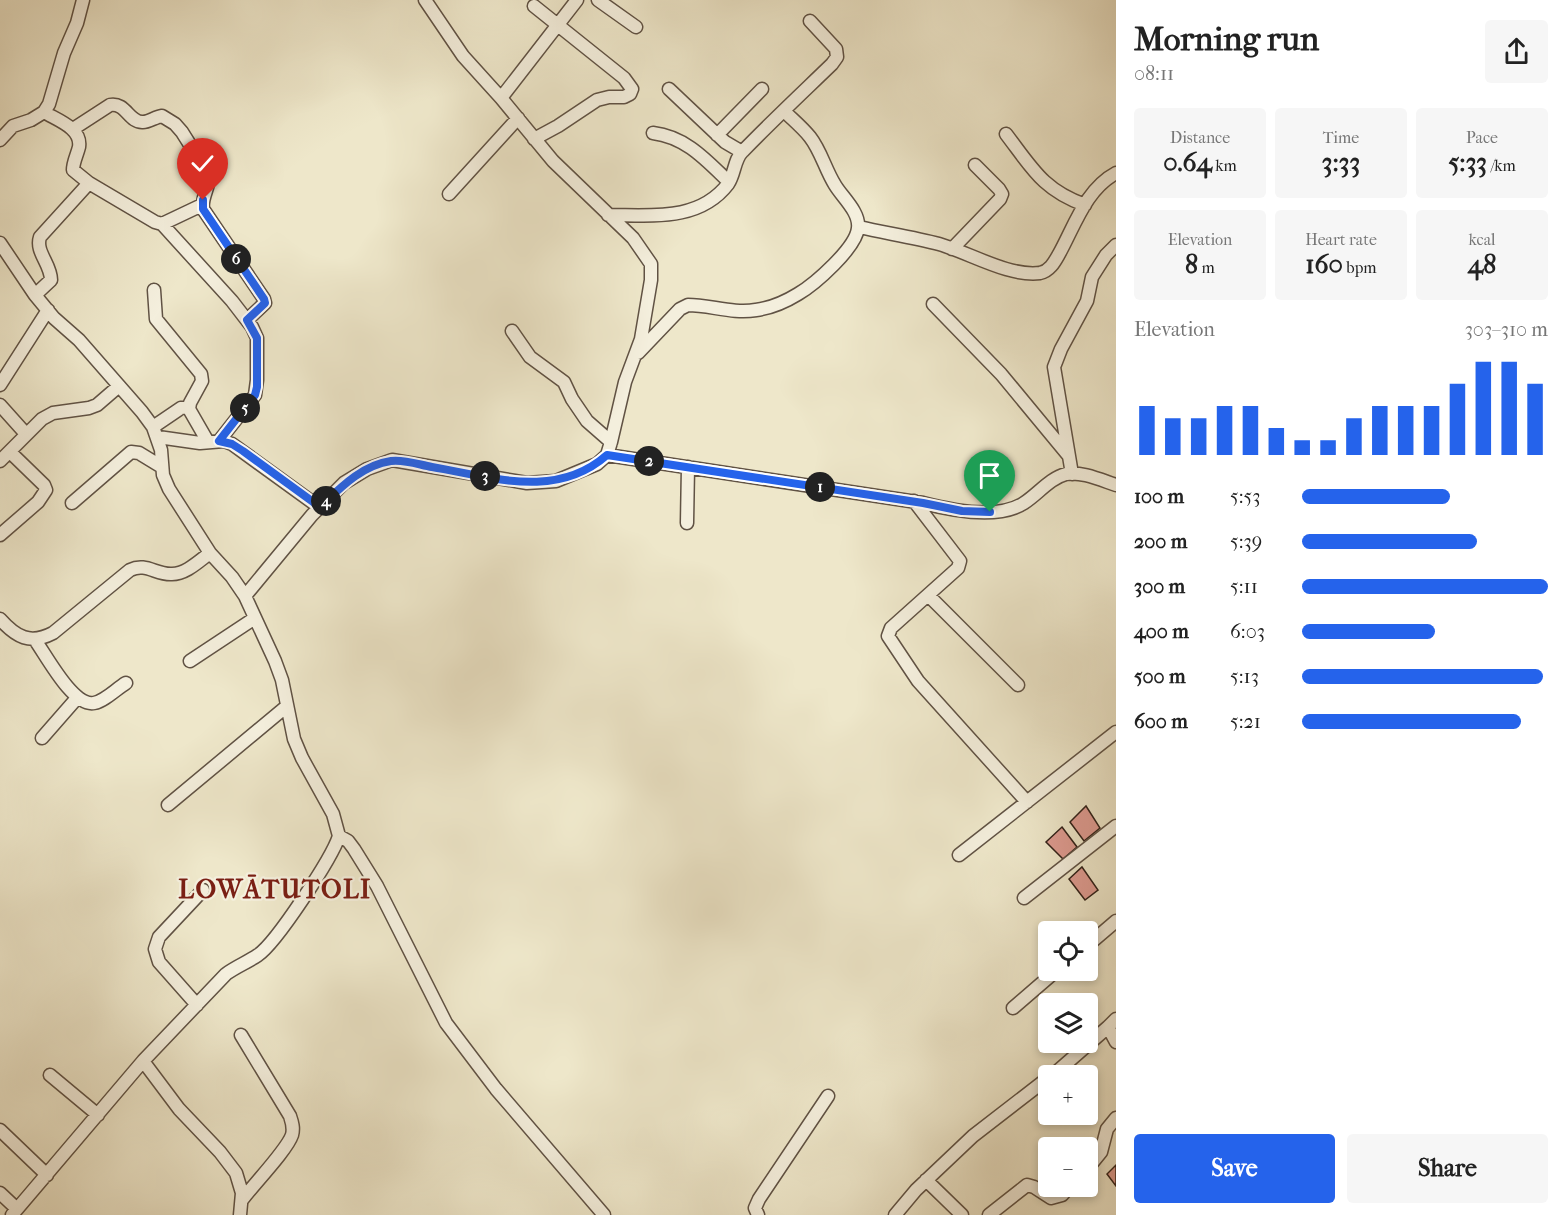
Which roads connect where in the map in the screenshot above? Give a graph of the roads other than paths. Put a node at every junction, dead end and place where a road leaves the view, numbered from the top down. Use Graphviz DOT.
graph roads {
  1 [pos="83,0"];
  2 [pos="425,0"];
  3 [pos="577,0"];
  4 [pos="598,0"];
  5 [pos="534,6"];
  6 [pos="810,21"];
  7 [pos="557,26"];
  8 [pos="636,27"];
  9 [pos="669,89"];
  10 [pos="762,89"];
  11 [pos="501,98"];
  12 [pos="784,111"];
  13 [pos="44,112"];
  14 [pos="518,118"];
  15 [pos="73,129"];
  16 [pos="653,133"];
  17 [pos="2,134"];
  18 [pos="1006,134"];
  19 [pos="717,135"];
  20 [pos="534,139"];
  21 [pos="742,152"];
  22 [pos="975,165"];
  23 [pos="1116,173"];
  24 [pos="729,182"];
  25 [pos="88,183"];
  26 [pos="449,194"];
  27 [pos="202,205"];
  28 [pos="1085,205"];
  29 [pos="608,215"];
  30 [pos="162,224"];
  31 [pos="859,227"];
  32 [pos="0,243"];
  33 [pos="1116,245"];
  34 [pos="952,249"];
  35 [pos="154,290"];
  36 [pos="35,295"];
  37 [pos="933,304"];
  38 [pos="48,310"];
  39 [pos="247,320"];
  40 [pos="512,331"];
  41 [pos="635,356"];
  42 [pos="0,385"];
  43 [pos="119,386"];
  44 [pos="0,405"];
  45 [pos="189,407"];
  46 [pos="156,432"];
  47 [pos="26,434"];
  48 [pos="213,442"];
  49 [pos="611,442"];
  50 [pos="10,452"];
  51 [pos="607,455"];
  52 [pos="1069,457"];
  53 [pos="0,461"];
  54 [pos="162,467"];
  55 [pos="688,467"];
  56 [pos="1072,474"];
  57 [pos="1116,485"];
  58 [pos="914,501"];
  59 [pos="72,503"];
  60 [pos="320,507"];
  61 [pos="687,523"];
  62 [pos="0,535"];
  63 [pos="210,553"];
  64 [pos="928,595"];
  65 [pos="245,596"];
  66 [pos="255,618"];
  67 [pos="0,619"];
  68 [pos="35,639"];
  69 [pos="190,661"];
  70 [pos="126,683"];
  71 [pos="1018,685"];
  72 [pos="77,698"];
  73 [pos="286,706"];
  74 [pos="1116,732"];
  75 [pos="42,738"];
  76 [pos="1027,802"];
  77 [pos="168,805"];
  78 [pos="1116,826"];
  79 [pos="339,836"];
  80 [pos="959,855"];
  81 [pos="203,890"];
  82 [pos="1024,898"];
  83 [pos="1116,921"];
  84 [pos="1098,936"];
  85 [pos="1044,981"];
  86 [pos="197,1005"];
  87 [pos="1013,1008"];
  88 [pos="1112,1023"];
  89 [pos="241,1035"];
  90 [pos="1116,1042"];
  91 [pos="143,1061"];
  92 [pos="1064,1065"];
  93 [pos="50,1075"];
  94 [pos="1038,1086"];
  95 [pos="828,1096"];
  96 [pos="98,1115"];
  97 [pos="1116,1118"];
  98 [pos="0,1130"];
  99 [pos="1098,1156"];
  100 [pos="47,1175"];
  101 [pos="926,1180"];
  102 [pos="1038,1190"];
  103 [pos="0,1193"];
  104 [pos="242,1200"];
  105 [pos="15,1212"];
  106 [pos="240,1215"];
  107 [pos="604,1215"];
  108 [pos="758,1215"];
  109 [pos="895,1215"];
  110 [pos="962,1215"];
  111 [pos="989,1215"];
  1 -- 13 [label="street"];
  2 -- 11 [label="street"];
  3 -- 7 [label="street"];
  4 -- 8 [label="street"];
  5 -- 7 [label="street"];
  6 -- 12 [label="street"];
  7 -- 11 [label="street"];
  7 -- 20 [label="street"];
  9 -- 19 [label="street"];
  10 -- 19 [label="street"];
  11 -- 14 [label="street"];
  12 -- 21 [label="street"];
  12 -- 31 [label="street"];
  13 -- 15 [label="street"];
  13 -- 17 [label="street"];
  14 -- 20 [label="street"];
  14 -- 26 [label="street"];
  15 -- 25 [label="street"];
  15 -- 27 [label="street"];
  16 -- 24 [label="street"];
  18 -- 28 [label="street"];
  19 -- 21 [label="street"];
  20 -- 29 [label="street"];
  21 -- 24 [label="street"];
  22 -- 34 [label="street"];
  23 -- 28 [label="street"];
  24 -- 29 [label="street"];
  25 -- 30 [label="street"];
  25 -- 36 [label="street"];
  27 -- 30 [label="street"];
  27 -- 39 [label="street"];
  28 -- 34 [label="street"];
  29 -- 41 [label="street"];
  30 -- 39 [label="street"];
  31 -- 34 [label="street"];
  31 -- 41 [label="street"];
  32 -- 36 [label="street"];
  33 -- 52 [label="street"];
  35 -- 45 [label="street"];
  36 -- 38 [label="street"];
  37 -- 52 [label="street"];
  38 -- 42 [label="street"];
  38 -- 43 [label="street"];
  39 -- 48 [label="street"];
  40 -- 49 [label="street"];
  41 -- 49 [label="street"];
  43 -- 46 [label="street"];
  43 -- 47 [label="street"];
  44 -- 47 [label="street"];
  45 -- 46 [label="street"];
  45 -- 48 [label="street"];
  46 -- 48 [label="street"];
  46 -- 54 [label="street"];
  47 -- 50 [label="street"];
  48 -- 60 [label="street"];
  49 -- 51 [label="street"];
  50 -- 53 [label="street"];
  50 -- 62 [label="street"];
  51 -- 55 [label="street"];
  51 -- 60 [label="street"];
  52 -- 56 [label="street"];
  54 -- 59 [label="street"];
  54 -- 63 [label="street"];
  55 -- 58 [label="street"];
  55 -- 61 [label="street"];
  56 -- 57 [label="street"];
  56 -- 58 [label="street"];
  58 -- 64 [label="street"];
  60 -- 65 [label="street"];
  63 -- 65 [label="street"];
  63 -- 68 [label="street"];
  64 -- 71 [label="street"];
  64 -- 76 [label="street"];
  65 -- 66 [label="street"];
  66 -- 69 [label="street"];
  66 -- 73 [label="street"];
  67 -- 68 [label="street"];
  68 -- 72 [label="street"];
  70 -- 72 [label="street"];
  72 -- 75 [label="street"];
  73 -- 77 [label="street"];
  73 -- 79 [label="street"];
  74 -- 76 [label="street"];
  76 -- 80 [label="street"];
  78 -- 82 [label="street"];
  79 -- 86 [label="street"];
  79 -- 107 [label="street"];
  81 -- 86 [label="street"];
  83 -- 84 [label="street"];
  85 -- 87 [label="street"];
  86 -- 91 [label="street"];
  88 -- 90 [label="street"];
  88 -- 92 [label="street"];
  89 -- 104 [label="street"];
  91 -- 96 [label="street"];
  91 -- 104 [label="street"];
  93 -- 96 [label="street"];
  94 -- 101 [label="street"];
  95 -- 108 [label="street"];
  96 -- 100 [label="street"];
  97 -- 99 [label="street"];
  98 -- 100 [label="street"];
  100 -- 105 [label="street"];
  101 -- 109 [label="street"];
  101 -- 110 [label="street"];
  102 -- 111 [label="street"];
  103 -- 105 [label="street"];
  104 -- 106 [label="street"];
}
